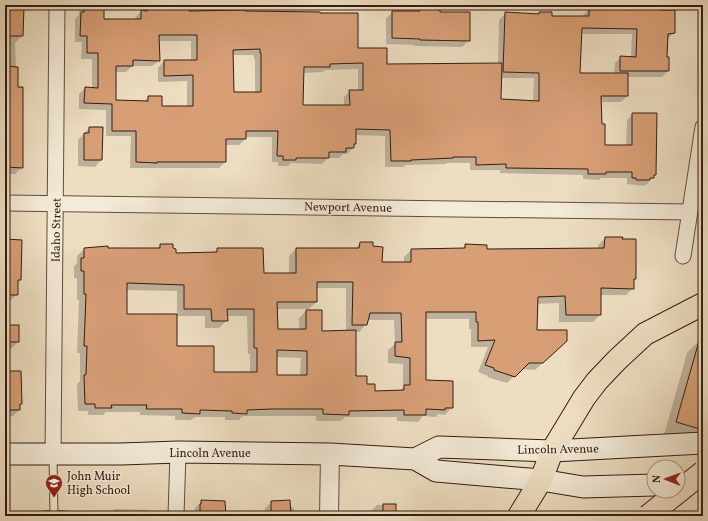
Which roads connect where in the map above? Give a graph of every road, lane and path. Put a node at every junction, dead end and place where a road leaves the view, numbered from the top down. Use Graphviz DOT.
graph roads {
  1 [pos="58,5"];
  2 [pos="703,127"];
  3 [pos="5,203"];
  4 [pos="56,204"];
  5 [pos="690,212"];
  6 [pos="683,256"];
  7 [pos="703,304"];
  8 [pos="703,443"];
  9 [pos="552,451"];
  10 [pos="178,452"];
  11 [pos="5,454"];
  12 [pos="330,454"];
  13 [pos="53,455"];
  14 [pos="415,459"];
  15 [pos="703,472"];
  16 [pos="541,480"];
  17 [pos="686,484"];
  18 [pos="703,484"];
  19 [pos="646,485"];
  20 [pos="54,515"];
  21 [pos="34,516"];
  22 [pos="75,516"];
  23 [pos="176,516"];
  24 [pos="329,516"];
  25 [pos="519,516"];
  26 [pos="648,516"];
  1 -- 4 [label="street, Idaho Street"];
  2 -- 5 [label="street"];
  3 -- 4 [label="street, Newport Avenue"];
  4 -- 5 [label="street, Newport Avenue"];
  4 -- 13 [label="street, Idaho Street"];
  5 -- 6 [label="street"];
  7 -- 9 [label="highway"];
  8 -- 9 [label="main road, Lincoln Avenue"];
  9 -- 14 [label="main road, Lincoln Avenue"];
  9 -- 16 [label="highway"];
  10 -- 12 [label="main road, Lincoln Avenue"];
  10 -- 13 [label="main road, Lincoln Avenue"];
  10 -- 23 [label="street"];
  11 -- 13 [label="main road, Lincoln Avenue"];
  12 -- 14 [label="main road, Lincoln Avenue"];
  12 -- 24 [label="street"];
  13 -- 20 [label="lane"];
  14 -- 16 [label="main road, Lincoln Avenue"];
  15 -- 26 [label="highway, bridge"];
  16 -- 19 [label="main road, Lincoln Avenue"];
  16 -- 25 [label="highway"];
  17 -- 18 [label="main road"];
  20 -- 21 [label="lane"];
  20 -- 22 [label="lane"];
}
